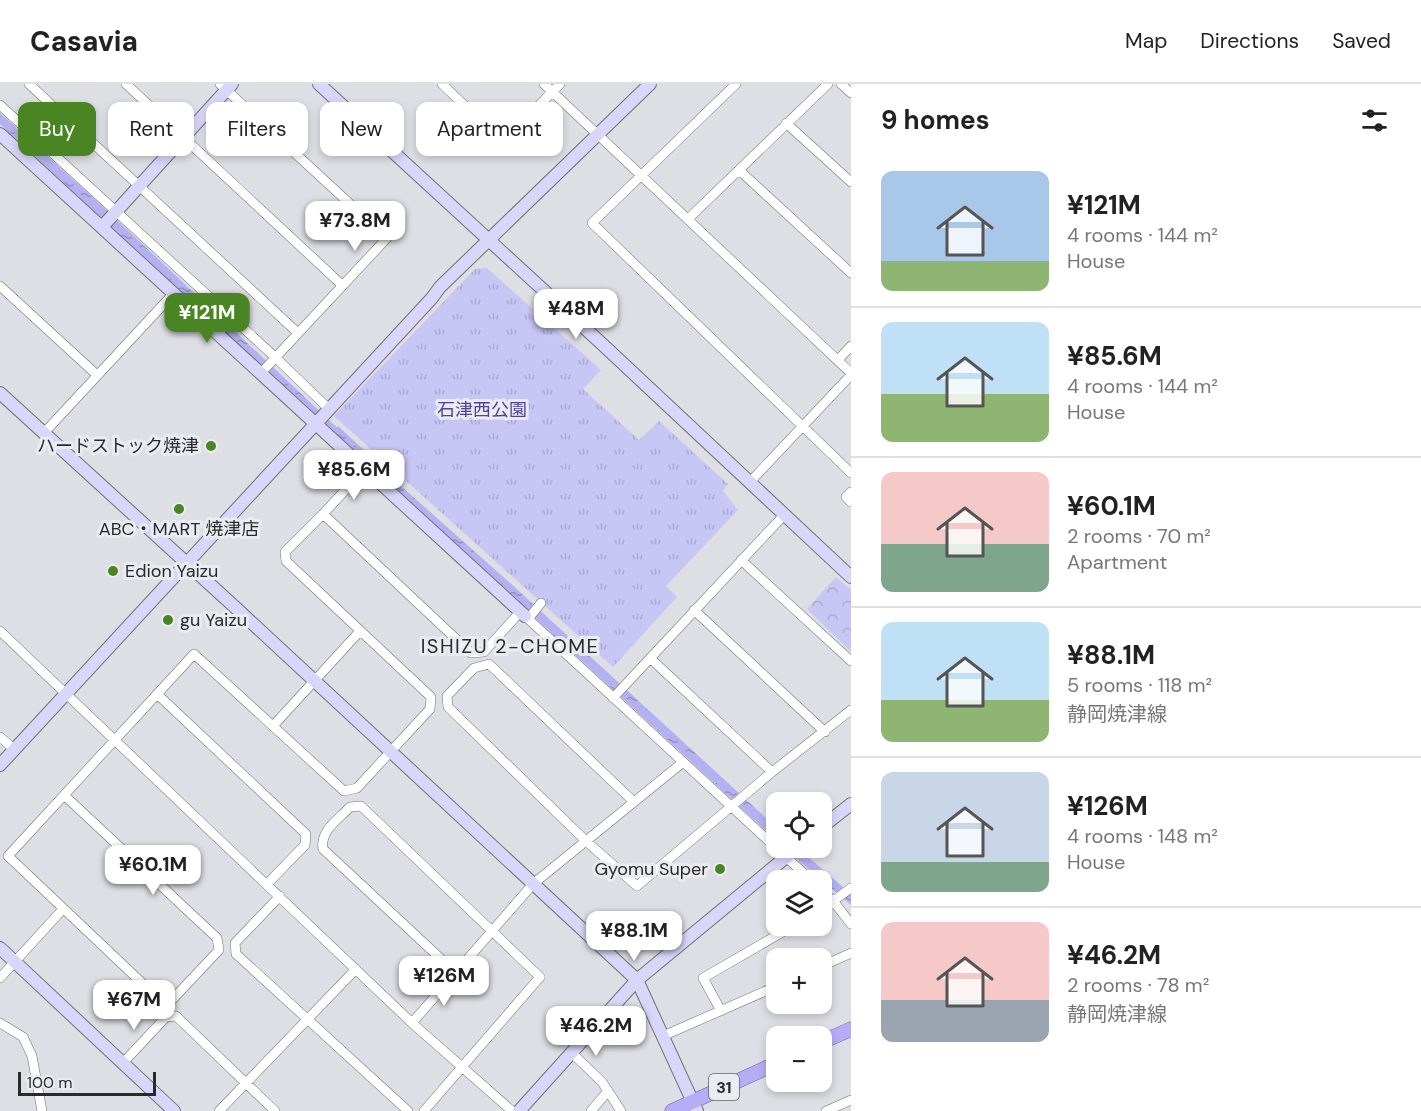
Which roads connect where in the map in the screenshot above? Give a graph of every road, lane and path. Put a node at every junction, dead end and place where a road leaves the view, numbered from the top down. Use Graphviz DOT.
graph roads {
  1 [pos="29,84"];
  2 [pos="126,84"];
  3 [pos="319,84"];
  4 [pos="442,84"];
  5 [pos="544,84"];
  6 [pos="560,84"];
  7 [pos="650,84"];
  8 [pos="736,84"];
  9 [pos="828,84"];
  10 [pos="841,84"];
  11 [pos="226,86"];
  12 [pos="552,91"];
  13 [pos="851,93"];
  14 [pos="146,102"];
  15 [pos="0,105"];
  16 [pos="786,123"];
  17 [pos="194,125"];
  18 [pos="598,134"];
  19 [pos="2,140"];
  20 [pos="194,146"];
  21 [pos="167,156"];
  22 [pos="739,170"];
  23 [pos="642,176"];
  24 [pos="851,182"];
  25 [pos="139,186"];
  26 [pos="116,211"];
  27 [pos="688,219"];
  28 [pos="104,225"];
  29 [pos="488,241"];
  30 [pos="851,273"];
  31 [pos="342,285"];
  32 [pos="0,286"];
  33 [pos="174,293"];
  34 [pos="298,333"];
  35 [pos="851,346"];
  36 [pos="276,358"];
  37 [pos="838,360"];
  38 [pos="262,372"];
  39 [pos="851,374"];
  40 [pos="98,375"];
  41 [pos="0,393"];
  42 [pos="329,409"];
  43 [pos="315,424"];
  44 [pos="802,426"];
  45 [pos="44,434"];
  46 [pos="365,469"];
  47 [pos="851,473"];
  48 [pos="750,482"];
  49 [pos="851,492"];
  50 [pos="851,502"];
  51 [pos="323,514"];
  52 [pos="784,515"];
  53 [pos="741,560"];
  54 [pos="186,563"];
  55 [pos="851,577"];
  56 [pos="541,603"];
  57 [pos="694,610"];
  58 [pos="525,616"];
  59 [pos="0,631"];
  60 [pos="360,631"];
  61 [pos="650,658"];
  62 [pos="851,661"];
  63 [pos="313,681"];
  64 [pos="66,693"];
  65 [pos="157,694"];
  66 [pos="614,696"];
  67 [pos="851,710"];
  68 [pos="273,726"];
  69 [pos="825,732"];
  70 [pos="0,737"];
  71 [pos="115,740"];
  72 [pos="15,750"];
  73 [pos="391,752"];
  74 [pos="682,763"];
  75 [pos="0,765"];
  76 [pos="772,772"];
  77 [pos="64,795"];
  78 [pos="634,802"];
  79 [pos="851,804"];
  80 [pos="733,806"];
  81 [pos="832,819"];
  82 [pos="766,833"];
  83 [pos="586,842"];
  84 [pos="784,858"];
  85 [pos="794,858"];
  86 [pos="803,870"];
  87 [pos="267,884"];
  88 [pos="533,884"];
  89 [pos="850,889"];
  90 [pos="279,896"];
  91 [pos="832,897"];
  92 [pos="836,900"];
  93 [pos="832,903"];
  94 [pos="63,909"];
  95 [pos="851,924"];
  96 [pos="493,931"];
  97 [pos="776,936"];
  98 [pos="0,948"];
  99 [pos="851,953"];
  100 [pos="15,962"];
  101 [pos="832,962"];
  102 [pos="356,969"];
  103 [pos="456,973"];
  104 [pos="0,978"];
  105 [pos="637,980"];
  106 [pos="766,991"];
  107 [pos="721,1011"];
  108 [pos="307,1020"];
  109 [pos="0,1023"];
  110 [pos="412,1023"];
  111 [pos="851,1029"];
  112 [pos="663,1036"];
  113 [pos="832,1038"];
  114 [pos="571,1052"];
  115 [pos="122,1064"];
  116 [pos="462,1066"];
  117 [pos="766,1069"];
  118 [pos="245,1083"];
  119 [pos="608,1091"];
  120 [pos="850,1101"];
  121 [pos="695,1106"];
  122 [pos="42,1111"];
  123 [pos="174,1111"];
  124 [pos="219,1111"];
  125 [pos="275,1111"];
  126 [pos="408,1111"];
  127 [pos="423,1111"];
  128 [pos="512,1111"];
  129 [pos="519,1111"];
  130 [pos="591,1111"];
  131 [pos="621,1111"];
  132 [pos="672,1111"];
  133 [pos="826,1111"];
  1 -- 25 [label="street"];
  2 -- 14 [label="street"];
  3 -- 29 [label="street"];
  4 -- 12 [label="street"];
  5 -- 12 [label="street"];
  6 -- 12 [label="street"];
  7 -- 18 [label="street"];
  8 -- 23 [label="street"];
  9 -- 16 [label="street"];
  10 -- 13 [label="street"];
  11 -- 17 [label="street"];
  11 -- 31 [label="street"];
  12 -- 18 [label="street"];
  15 -- 26 [label="street"];
  16 -- 22 [label="street"];
  16 -- 24 [label="street"];
  18 -- 23 [label="street"];
  18 -- 29 [label="street"];
  19 -- 28 [label="street"];
  20 -- 31 [label="street"];
  21 -- 25 [label="street"];
  22 -- 27 [label="street"];
  22 -- 30 [label="street"];
  23 -- 27 [label="street"];
  23 -- 44 [label="street"];
  25 -- 26 [label="street"];
  25 -- 34 [label="street"];
  26 -- 28 [label="street"];
  26 -- 36 [label="street"];
  27 -- 37 [label="street"];
  28 -- 33 [label="street"];
  29 -- 42 [label="street"];
  29 -- 48 [label="street"];
  31 -- 34 [label="street"];
  32 -- 40 [label="street"];
  33 -- 38 [label="street"];
  33 -- 40 [label="street"];
  34 -- 36 [label="street"];
  35 -- 37 [label="street"];
  36 -- 38 [label="street"];
  36 -- 42 [label="street"];
  37 -- 39 [label="street"];
  38 -- 43 [label="street"];
  39 -- 44 [label="street"];
  40 -- 45 [label="street"];
  41 -- 45 [label="street"];
  42 -- 43 [label="street"];
  43 -- 46 [label="street"];
  43 -- 54 [label="street"];
  44 -- 47 [label="street"];
  44 -- 48 [label="street"];
  45 -- 54 [label="street"];
  46 -- 51 [label="street"];
  46 -- 58 [label="street"];
  48 -- 52 [label="street"];
  49 -- 50 [label="street"];
  51 -- 58 [label="street"];
  51 -- 60 [label="street"];
  52 -- 53 [label="street"];
  52 -- 55 [label="street"];
  53 -- 57 [label="street"];
  53 -- 62 [label="street"];
  54 -- 63 [label="street"];
  54 -- 64 [label="street"];
  56 -- 58 [label="street"];
  57 -- 61 [label="street"];
  57 -- 69 [label="street"];
  58 -- 66 [label="street"];
  59 -- 64 [label="street"];
  60 -- 63 [label="street"];
  60 -- 73 [label="street"];
  61 -- 66 [label="street"];
  61 -- 76 [label="street"];
  63 -- 68 [label="street"];
  63 -- 73 [label="street"];
  64 -- 71 [label="street"];
  64 -- 72 [label="street"];
  65 -- 68 [label="street"];
  65 -- 71 [label="street"];
  65 -- 87 [label="street"];
  66 -- 74 [label="street"];
  67 -- 69 [label="street"];
  68 -- 73 [label="street"];
  69 -- 76 [label="street"];
  70 -- 72 [label="street"];
  71 -- 77 [label="street"];
  71 -- 87 [label="street"];
  72 -- 75 [label="street"];
  73 -- 88 [label="street"];
  74 -- 78 [label="street"];
  74 -- 80 [label="street"];
  76 -- 80 [label="street"];
  77 -- 94 [label="street"];
  77 -- 94 [label="street"];
  78 -- 83 [label="street"];
  78 -- 83 [label="street"];
  79 -- 81 [label="street"];
  80 -- 82 [label="street"];
  80 -- 83 [label="street"];
  83 -- 88 [label="street"];
  84 -- 105 [label="street"];
  85 -- 86 [label="street"];
  87 -- 90 [label="street"];
  88 -- 96 [label="street"];
  88 -- 105 [label="street"];
  89 -- 92 [label="street"];
  90 -- 102 [label="street"];
  90 -- 108 [label="street"];
  91 -- 92 [label="street"];
  92 -- 93 [label="street"];
  92 -- 95 [label="street"];
  94 -- 100 [label="street"];
  96 -- 103 [label="street"];
  96 -- 103 [label="street"];
  96 -- 116 [label="street"];
  97 -- 107 [label="street"];
  98 -- 100 [label="street"];
  99 -- 101 [label="street"];
  100 -- 104 [label="street"];
  100 -- 115 [label="street"];
  102 -- 108 [label="street"];
  102 -- 110 [label="street"];
  103 -- 110 [label="street"];
  105 -- 112 [label="street"];
  105 -- 114 [label="street"];
  106 -- 107 [label="street"];
  107 -- 112 [label="street"];
  108 -- 118 [label="street"];
  108 -- 126 [label="street"];
  109 -- 122 [label="street"];
  110 -- 116 [label="street"];
  111 -- 113 [label="main road"];
  112 -- 121 [label="street"];
  114 -- 119 [label="street"];
  114 -- 129 [label="street"];
  115 -- 118 [label="street"];
  115 -- 123 [label="street"];
  116 -- 127 [label="street"];
  116 -- 128 [label="street"];
  117 -- 121 [label="main road, 31"];
  118 -- 124 [label="street"];
  118 -- 125 [label="street"];
  119 -- 130 [label="street"];
  119 -- 131 [label="street"];
  120 -- 133 [label="street"];
  121 -- 132 [label="main road, 31"];
}
